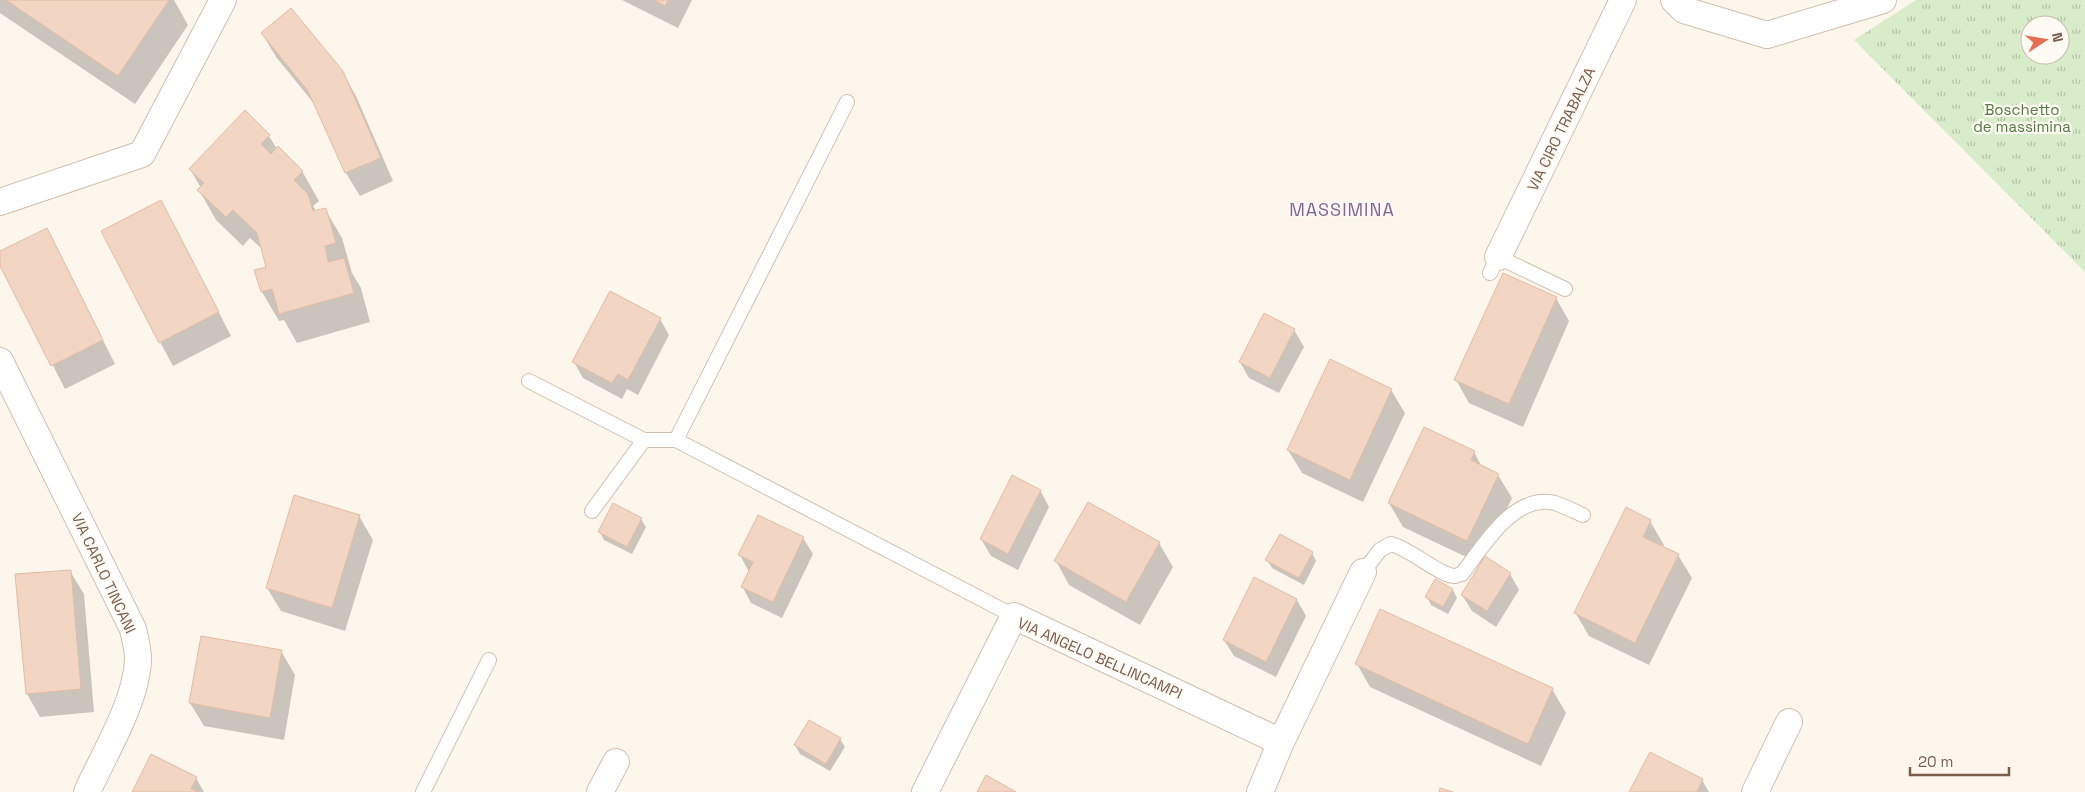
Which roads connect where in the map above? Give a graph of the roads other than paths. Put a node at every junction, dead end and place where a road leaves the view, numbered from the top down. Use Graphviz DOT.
graph roads {
  1 [pos="223,0"];
  2 [pos="1623,0"];
  3 [pos="1674,0"];
  4 [pos="1883,0"];
  5 [pos="1851,5"];
  6 [pos="847,102"];
  7 [pos="0,202"];
  8 [pos="1494,265"];
  9 [pos="1565,289"];
  10 [pos="0,361"];
  11 [pos="529,381"];
  12 [pos="644,440"];
  13 [pos="676,440"];
  14 [pos="592,510"];
  15 [pos="1583,515"];
  16 [pos="1363,572"];
  17 [pos="1014,616"];
  18 [pos="489,660"];
  19 [pos="1789,722"];
  20 [pos="1281,742"];
  21 [pos="616,762"];
  22 [pos="86,792"];
  23 [pos="423,792"];
  24 [pos="600,792"];
  25 [pos="925,792"];
  26 [pos="1260,792"];
  27 [pos="1756,792"];
  1 -- 7 [label="street"];
  2 -- 8 [label="street, VIA CIRO TRABALZA"];
  3 -- 5 [label="street"];
  4 -- 5 [label="street"];
  6 -- 13 [label="lane"];
  8 -- 9 [label="lane"];
  10 -- 22 [label="street, VIA CARLO TINCANI"];
  11 -- 12 [label="lane"];
  12 -- 13 [label="lane"];
  12 -- 14 [label="lane"];
  13 -- 17 [label="lane"];
  15 -- 16 [label="lane"];
  16 -- 20 [label="street"];
  17 -- 20 [label="street, VIA ANGELO BELLINCAMPI"];
  17 -- 25 [label="street, VIA ANGELO BELLINCAMPI"];
  18 -- 23 [label="lane"];
  19 -- 27 [label="street"];
  20 -- 26 [label="street"];
  21 -- 24 [label="street"];
}
